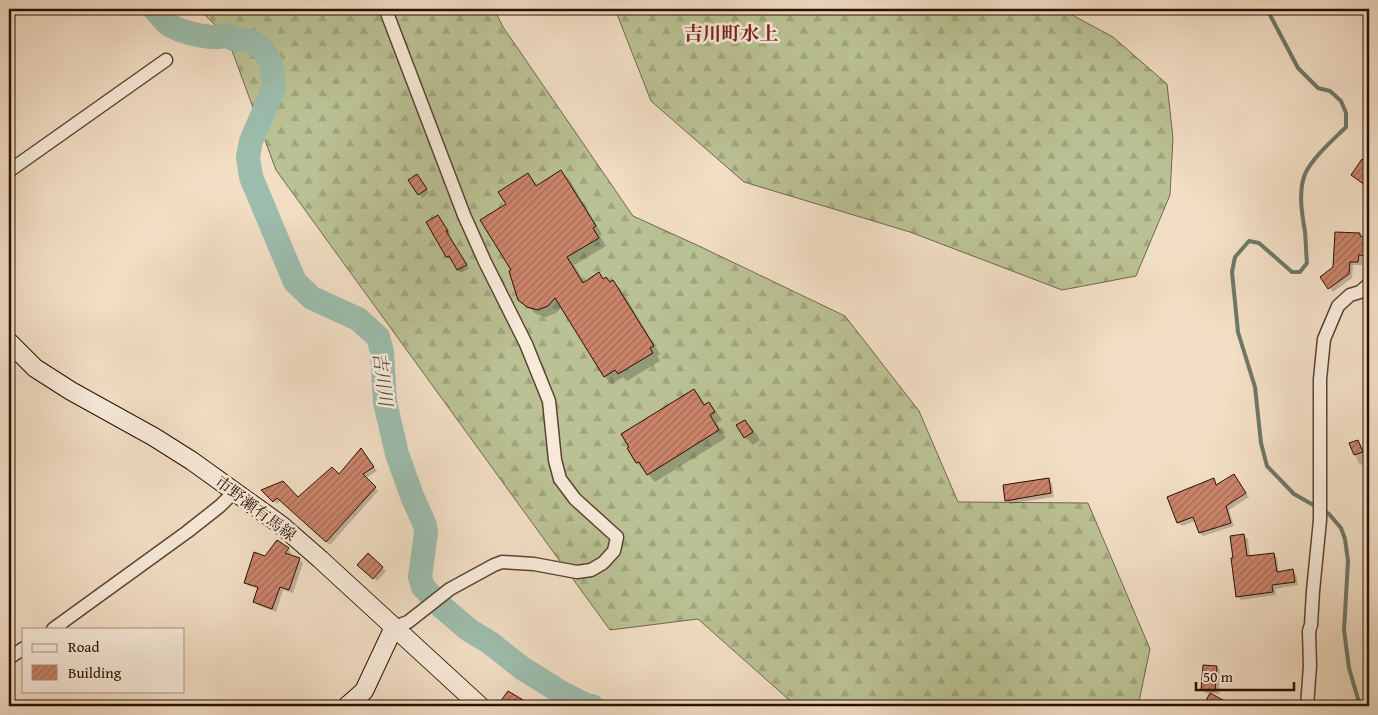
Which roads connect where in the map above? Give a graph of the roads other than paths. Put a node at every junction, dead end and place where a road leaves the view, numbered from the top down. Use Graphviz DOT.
graph roads {
  1 [pos="387,13"];
  2 [pos="166,60"];
  3 [pos="9,171"];
  4 [pos="1369,284"];
  5 [pos="9,342"];
  6 [pos="235,491"];
  7 [pos="401,625"];
  8 [pos="54,628"];
  9 [pos="22,649"];
  10 [pos="9,658"];
  11 [pos="347,706"];
  12 [pos="480,706"];
  13 [pos="1307,706"];
  1 -- 7 [label="street"];
  2 -- 3 [label="street"];
  4 -- 13 [label="street"];
  5 -- 6 [label="main road, 市野瀬有馬線"];
  6 -- 7 [label="main road, 市野瀬有馬線"];
  6 -- 8 [label="street"];
  7 -- 11 [label="main road"];
  7 -- 12 [label="main road, 市野瀬有馬線"];
  9 -- 10 [label="street"];
}
